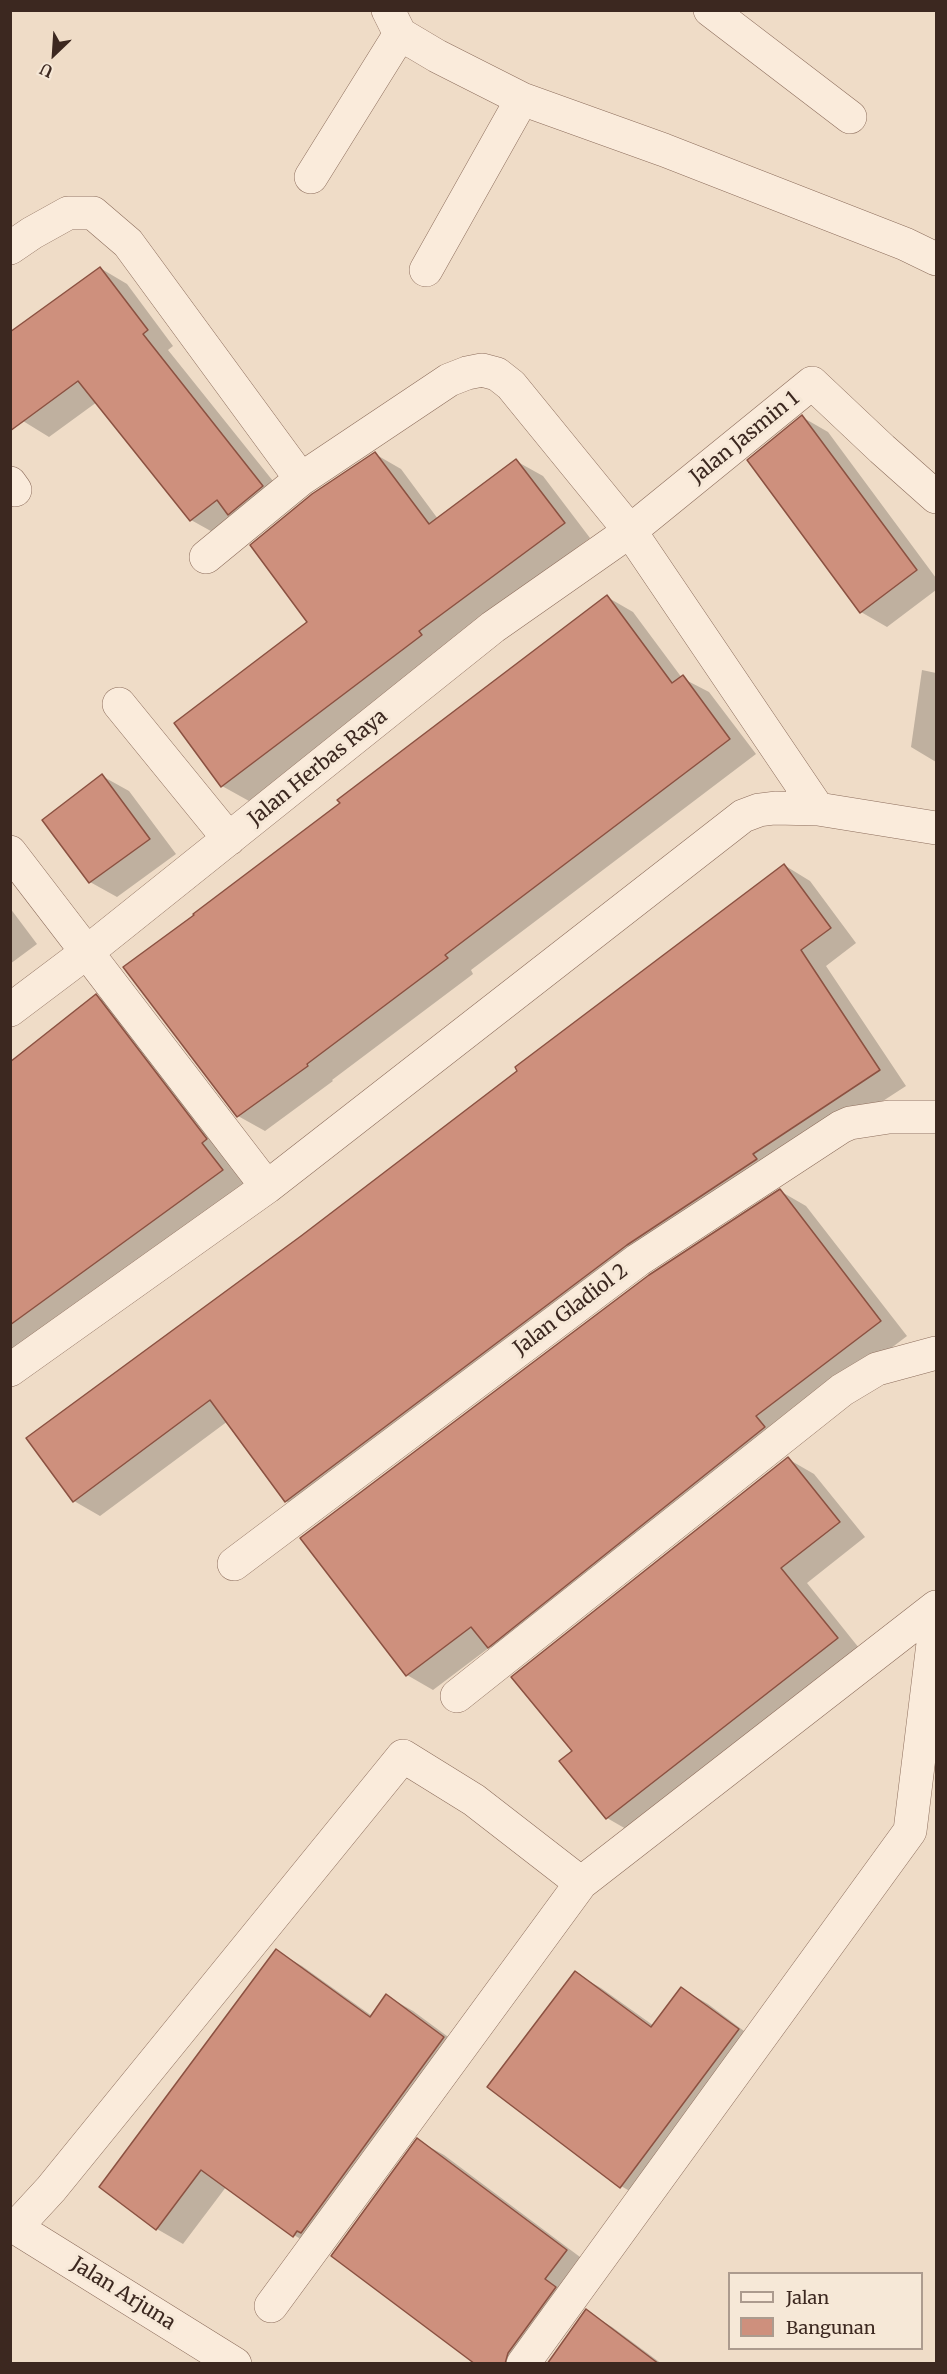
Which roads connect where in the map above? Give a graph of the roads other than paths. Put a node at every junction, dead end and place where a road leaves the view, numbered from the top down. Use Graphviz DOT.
graph roads {
  1 [pos="710,10"];
  2 [pos="394,22"];
  3 [pos="522,99"];
  4 [pos="850,117"];
  5 [pos="311,177"];
  6 [pos="10,248"];
  7 [pos="936,259"];
  8 [pos="426,270"];
  9 [pos="302,479"];
  10 [pos="936,497"];
  11 [pos="630,531"];
  12 [pos="206,557"];
  13 [pos="119,704"];
  14 [pos="818,809"];
  15 [pos="936,828"];
  16 [pos="229,840"];
  17 [pos="10,852"];
  18 [pos="87,952"];
  19 [pos="10,1010"];
  20 [pos="936,1117"];
  21 [pos="267,1187"];
  22 [pos="936,1353"];
  23 [pos="10,1370"];
  24 [pos="234,1564"];
  25 [pos="936,1607"];
  26 [pos="936,1619"];
  27 [pos="457,1696"];
  28 [pos="581,1883"];
  29 [pos="13,2225"];
  30 [pos="271,2306"];
  31 [pos="235,2364"];
  32 [pos="523,2364"];
  1 -- 4 [label="street"];
  2 -- 3 [label="street"];
  2 -- 5 [label="street"];
  3 -- 7 [label="street"];
  3 -- 8 [label="street"];
  6 -- 9 [label="street"];
  9 -- 11 [label="street"];
  9 -- 12 [label="street"];
  10 -- 11 [label="street, Jalan Jasmin 1"];
  11 -- 14 [label="street"];
  11 -- 16 [label="street, Jalan Herbas Raya"];
  13 -- 16 [label="street"];
  14 -- 15 [label="street"];
  14 -- 21 [label="street"];
  16 -- 18 [label="street, Jalan Herbas Raya"];
  17 -- 18 [label="street"];
  18 -- 19 [label="street, Jalan Herbas Raya"];
  18 -- 21 [label="street"];
  20 -- 24 [label="street, Jalan Gladiol 2"];
  21 -- 23 [label="street"];
  22 -- 27 [label="street"];
  25 -- 28 [label="street"];
  26 -- 32 [label="street"];
  28 -- 29 [label="street"];
  28 -- 30 [label="street"];
  29 -- 31 [label="street, Jalan Arjuna"];
}
